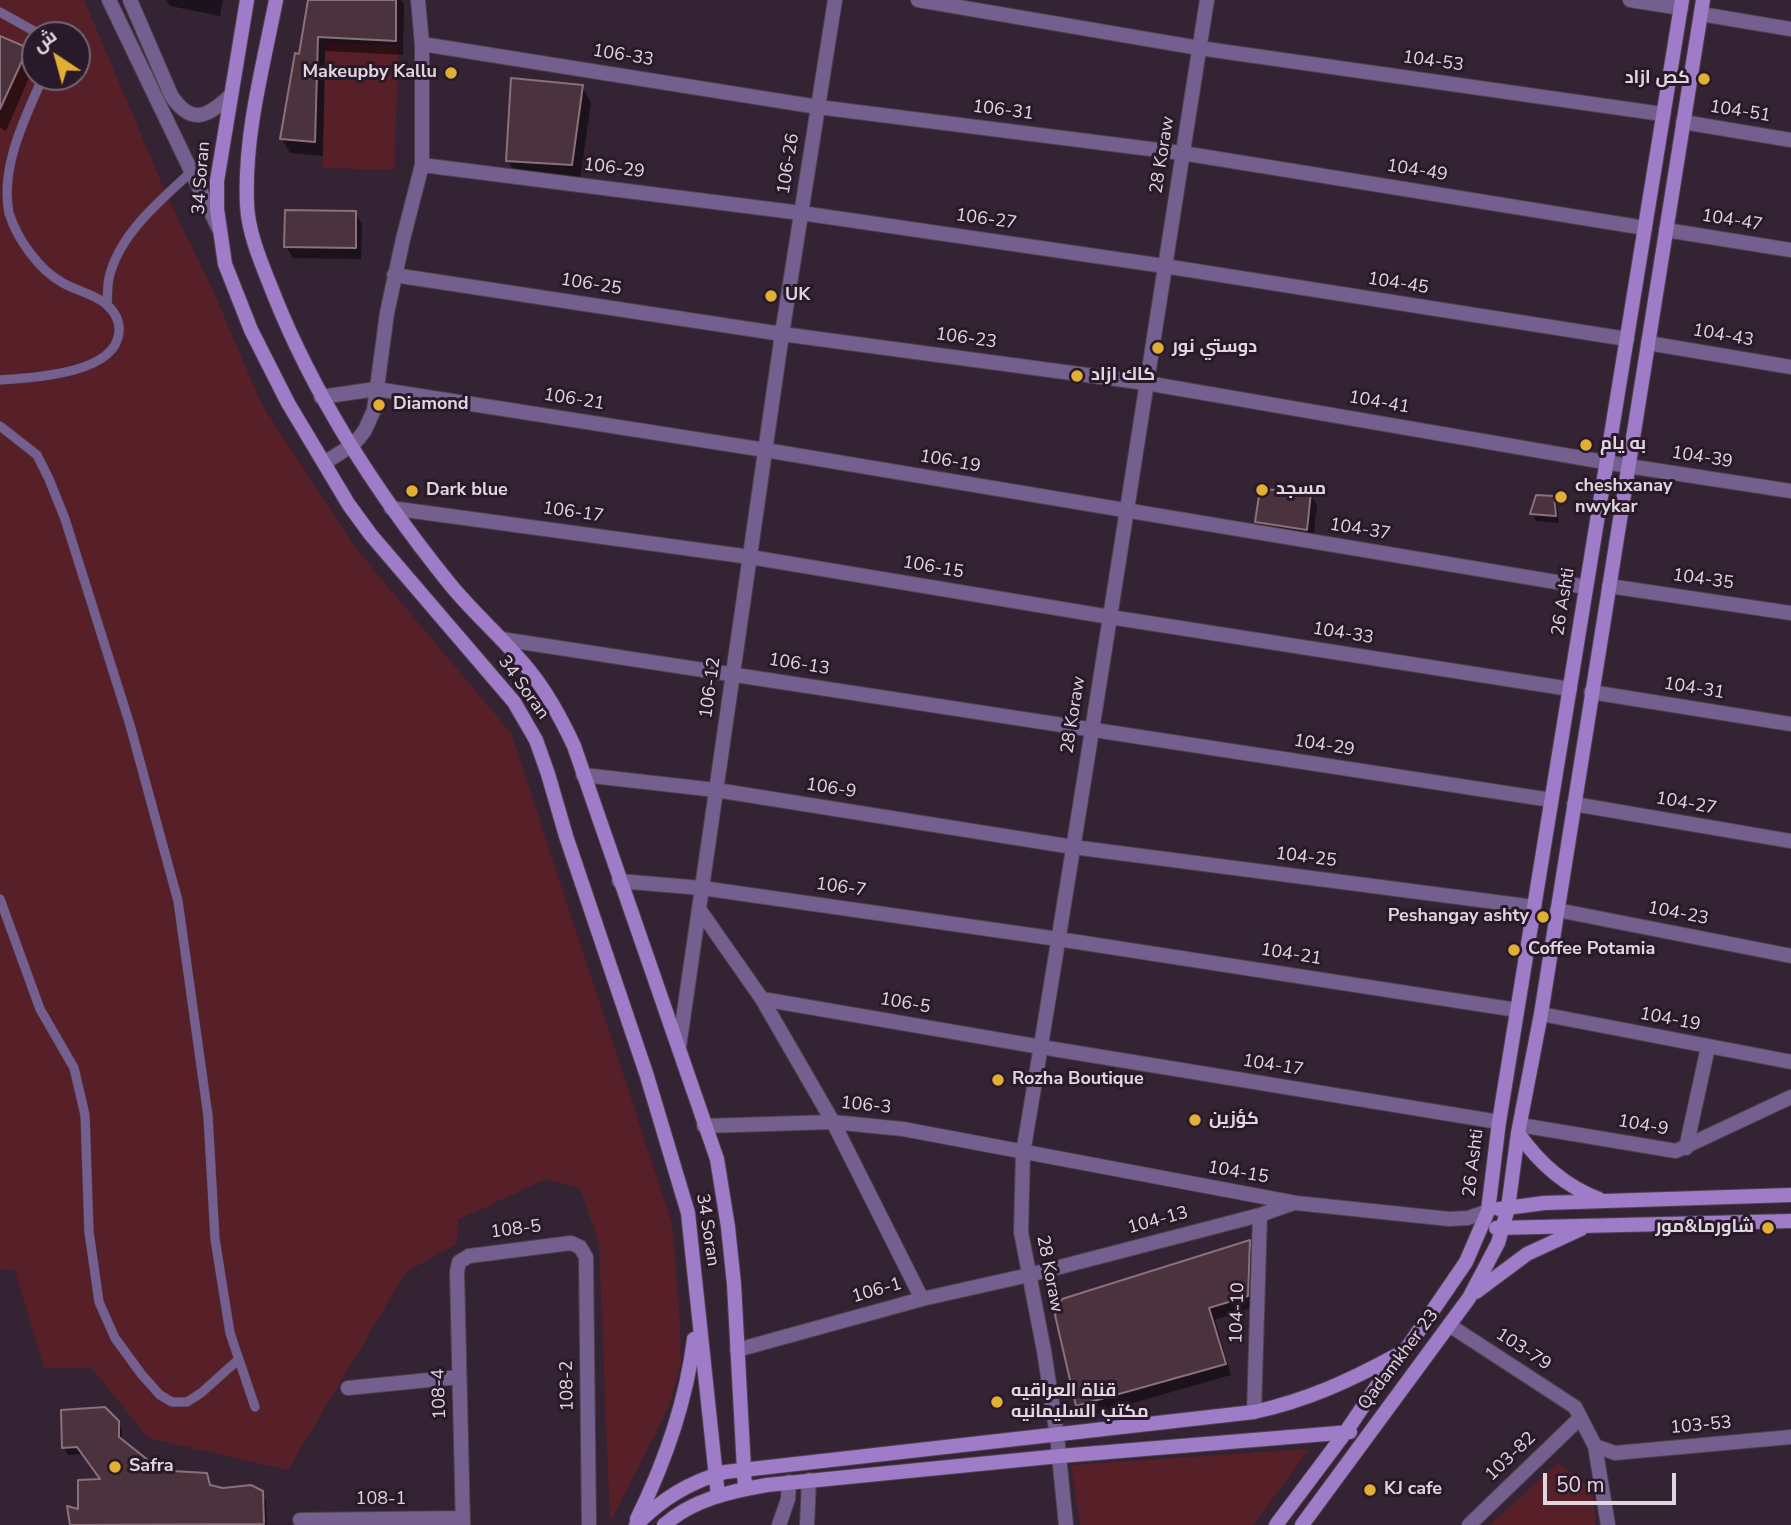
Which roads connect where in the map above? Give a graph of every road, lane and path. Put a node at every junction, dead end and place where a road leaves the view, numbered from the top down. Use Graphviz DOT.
graph roads {
  1 [pos="109,0"];
  2 [pos="130,0"];
  3 [pos="247,0"];
  4 [pos="276,0"];
  5 [pos="418,0"];
  6 [pos="835,0"];
  7 [pos="918,0"];
  8 [pos="1207,0"];
  9 [pos="1630,0"];
  10 [pos="1682,4"];
  11 [pos="1702,7"];
  12 [pos="0,12"];
  13 [pos="21,24"];
  14 [pos="1791,29"];
  15 [pos="422,44"];
  16 [pos="1199,48"];
  17 [pos="37,91"];
  18 [pos="231,95"];
  19 [pos="174,99"];
  20 [pos="160,107"];
  21 [pos="818,107"];
  22 [pos="1662,114"];
  23 [pos="1684,122"];
  24 [pos="1791,140"];
  25 [pos="1182,153"];
  26 [pos="422,164"];
  27 [pos="191,172"];
  28 [pos="801,213"];
  29 [pos="1645,228"];
  30 [pos="1666,230"];
  31 [pos="219,231"];
  32 [pos="1791,250"];
  33 [pos="1164,266"];
  34 [pos="394,275"];
  35 [pos="107,305"];
  36 [pos="782,334"];
  37 [pos="1627,339"];
  38 [pos="1648,343"];
  39 [pos="1791,367"];
  40 [pos="0,380"];
  41 [pos="1146,383"];
  42 [pos="376,389"];
  43 [pos="321,397"];
  44 [pos="0,426"];
  45 [pos="351,446"];
  46 [pos="765,450"];
  47 [pos="1606,461"];
  48 [pos="324,463"];
  49 [pos="1628,466"];
  50 [pos="1791,491"];
  51 [pos="391,508"];
  52 [pos="1128,511"];
  53 [pos="750,557"];
  54 [pos="1609,586"];
  55 [pos="1586,587"];
  56 [pos="1791,613"];
  57 [pos="1110,617"];
  58 [pos="501,639"];
  59 [pos="733,674"];
  60 [pos="1570,689"];
  61 [pos="1591,692"];
  62 [pos="1791,724"];
  63 [pos="1091,729"];
  64 [pos="583,775"];
  65 [pos="716,790"];
  66 [pos="1551,800"];
  67 [pos="1574,804"];
  68 [pos="1791,841"];
  69 [pos="1073,847"];
  70 [pos="619,881"];
  71 [pos="702,888"];
  72 [pos="0,899"];
  73 [pos="1534,907"];
  74 [pos="699,909"];
  75 [pos="1557,910"];
  76 [pos="1058,939"];
  77 [pos="1791,956"];
  78 [pos="762,999"];
  79 [pos="1517,1010"];
  80 [pos="1541,1014"];
  81 [pos="679,1047"];
  82 [pos="1041,1048"];
  83 [pos="1708,1048"];
  84 [pos="1791,1062"];
  85 [pos="1791,1097"];
  86 [pos="833,1122"];
  87 [pos="1499,1122"];
  88 [pos="704,1126"];
  89 [pos="1519,1129"];
  90 [pos="1686,1148"];
  91 [pos="1023,1153"];
  92 [pos="1791,1195"];
  93 [pos="1607,1202"];
  94 [pos="1296,1203"];
  95 [pos="1508,1208"];
  96 [pos="1488,1211"];
  97 [pos="1260,1215"];
  98 [pos="1449,1219"];
  99 [pos="1791,1221"];
  100 [pos="1593,1225"];
  101 [pos="1503,1227"];
  102 [pos="1480,1230"];
  103 [pos="580,1247"];
  104 [pos="458,1262"];
  105 [pos="1029,1275"];
  106 [pos="1469,1298"];
  107 [pos="922,1299"];
  108 [pos="697,1317"];
  109 [pos="1449,1325"];
  110 [pos="737,1350"];
  111 [pos="1405,1351"];
  112 [pos="239,1359"];
  113 [pos="458,1377"];
  114 [pos="348,1388"];
  115 [pos="255,1407"];
  116 [pos="1254,1412"];
  117 [pos="1577,1413"];
  118 [pos="1373,1427"];
  119 [pos="1345,1433"];
  120 [pos="1057,1436"];
  121 [pos="1791,1437"];
  122 [pos="1595,1446"];
  123 [pos="1060,1456"];
  124 [pos="744,1469"];
  125 [pos="715,1475"];
  126 [pos="809,1480"];
  127 [pos="789,1482"];
  128 [pos="745,1488"];
  129 [pos="718,1496"];
  130 [pos="300,1520"];
  131 [pos="463,1522"];
  132 [pos="589,1525"];
  133 [pos="635,1525"];
  134 [pos="664,1525"];
  135 [pos="779,1525"];
  136 [pos="807,1525"];
  137 [pos="1066,1525"];
  138 [pos="1276,1525"];
  139 [pos="1302,1525"];
  140 [pos="1469,1525"];
  141 [pos="1608,1525"];
  1 -- 20 [label="street"];
  2 -- 19 [label="street"];
  3 -- 18 [label="main road, 34 Soran"];
  4 -- 43 [label="main road, 34 Soran"];
  5 -- 15 [label="street"];
  6 -- 21 [label="street, 106-26"];
  7 -- 16 [label="street, 104-53"];
  8 -- 16 [label="street, 28 Koraw"];
  9 -- 10 [label="street"];
  10 -- 22 [label="main road, 26 Ashti"];
  11 -- 14 [label="street"];
  11 -- 23 [label="main road"];
  12 -- 13 [label="lane"];
  15 -- 21 [label="street, 106-33"];
  15 -- 26 [label="street"];
  16 -- 22 [label="street, 104-53"];
  16 -- 25 [label="street, 28 Koraw"];
  17 -- 35 [label="lane"];
  18 -- 19 [label="street"];
  18 -- 31 [label="main road, 34 Soran"];
  19 -- 20 [label="street"];
  20 -- 27 [label="street"];
  21 -- 25 [label="street, 106-31"];
  21 -- 28 [label="street, 106-26"];
  22 -- 29 [label="main road, 26 Ashti"];
  23 -- 24 [label="street, 104-51"];
  23 -- 30 [label="main road"];
  25 -- 29 [label="street, 104-49"];
  25 -- 33 [label="street, 28 Koraw"];
  26 -- 28 [label="street, 106-29"];
  26 -- 34 [label="street"];
  27 -- 31 [label="street"];
  27 -- 35 [label="lane"];
  28 -- 33 [label="street, 106-27"];
  28 -- 36 [label="street, 106-26"];
  29 -- 37 [label="main road, 26 Ashti"];
  30 -- 32 [label="street, 104-47"];
  30 -- 38 [label="main road"];
  31 -- 48 [label="main road, 34 Soran"];
  33 -- 37 [label="street, 104-45"];
  33 -- 41 [label="street, 28 Koraw"];
  34 -- 36 [label="street, 106-25"];
  34 -- 42 [label="street"];
  35 -- 40 [label="lane"];
  36 -- 41 [label="street, 106-23"];
  36 -- 46 [label="street, 106-12"];
  37 -- 47 [label="main road, 26 Ashti"];
  38 -- 39 [label="street, 104-43"];
  38 -- 49 [label="main road"];
  41 -- 47 [label="street, 104-41"];
  41 -- 52 [label="street, 28 Koraw"];
  42 -- 43 [label="street, 106-21"];
  42 -- 45 [label="street"];
  42 -- 46 [label="street, 106-21"];
  43 -- 45 [label="main road, 34 Soran"];
  44 -- 112 [label="lane"];
  45 -- 48 [label="street"];
  45 -- 51 [label="main road, 34 Soran"];
  46 -- 52 [label="street, 106-19"];
  46 -- 53 [label="street, 106-12"];
  47 -- 49 [label="street, 104-39"];
  47 -- 55 [label="main road, 26 Ashti"];
  48 -- 108 [label="main road, 34 Soran"];
  49 -- 50 [label="street, 104-39"];
  49 -- 54 [label="main road"];
  51 -- 53 [label="street, 106-17"];
  51 -- 58 [label="main road, 34 Soran"];
  52 -- 55 [label="street, 104-37"];
  52 -- 57 [label="street, 28 Koraw"];
  53 -- 57 [label="street, 106-15"];
  53 -- 59 [label="street, 106-12"];
  54 -- 56 [label="street, 104-35"];
  54 -- 61 [label="main road"];
  55 -- 60 [label="main road, 26 Ashti"];
  57 -- 60 [label="street, 104-33"];
  57 -- 63 [label="street, 28 Koraw"];
  58 -- 59 [label="street, 106-13"];
  58 -- 64 [label="main road, 34 Soran"];
  59 -- 63 [label="street, 106-13"];
  59 -- 65 [label="street, 106-12"];
  60 -- 66 [label="main road, 26 Ashti"];
  61 -- 62 [label="street, 104-31"];
  61 -- 67 [label="main road"];
  63 -- 66 [label="street, 104-29"];
  63 -- 69 [label="street, 28 Koraw"];
  64 -- 65 [label="street, 106-9"];
  64 -- 70 [label="main road, 34 Soran"];
  65 -- 69 [label="street, 106-9"];
  65 -- 71 [label="street, 106-12"];
  66 -- 73 [label="main road, 26 Ashti"];
  67 -- 68 [label="street, 104-27"];
  67 -- 75 [label="main road"];
  69 -- 73 [label="street, 104-25"];
  69 -- 76 [label="street, 28 Koraw"];
  70 -- 71 [label="street, 106-7"];
  70 -- 81 [label="main road, 34 Soran"];
  71 -- 74 [label="street, 106-12"];
  71 -- 76 [label="street, 106-7"];
  72 -- 112 [label="lane"];
  73 -- 79 [label="main road, 26 Ashti"];
  74 -- 78 [label="street"];
  74 -- 81 [label="street, 106-12"];
  75 -- 77 [label="street, 104-23"];
  75 -- 80 [label="main road"];
  76 -- 79 [label="street, 104-21"];
  76 -- 82 [label="street, 28 Koraw"];
  78 -- 82 [label="street, 106-5"];
  78 -- 86 [label="street"];
  79 -- 87 [label="main road, 26 Ashti"];
  80 -- 83 [label="street, 104-19"];
  80 -- 89 [label="main road"];
  81 -- 88 [label="main road, 34 Soran"];
  82 -- 87 [label="street, 104-17"];
  82 -- 91 [label="street, 28 Koraw"];
  83 -- 84 [label="street, 104-19"];
  83 -- 90 [label="street"];
  85 -- 90 [label="street, 104-9"];
  86 -- 88 [label="street, 106-3"];
  86 -- 91 [label="street, 106-3"];
  86 -- 107 [label="street"];
  87 -- 96 [label="main road, 26 Ashti"];
  88 -- 110 [label="main road, 34 Soran"];
  89 -- 90 [label="street, 104-9"];
  89 -- 93 [label="main road"];
  89 -- 95 [label="main road"];
  91 -- 94 [label="street, 104-15"];
  91 -- 105 [label="street, 28 Koraw"];
  92 -- 93 [label="main road"];
  93 -- 95 [label="main road"];
  94 -- 97 [label="street, 104-13"];
  94 -- 98 [label="street, 104-15"];
  95 -- 96 [label="main road"];
  95 -- 101 [label="main road, Qadamkher 23"];
  96 -- 98 [label="street, 104-15"];
  96 -- 102 [label="main road, Qadamkher 23"];
  97 -- 105 [label="street, 104-13"];
  97 -- 116 [label="street, 104-10"];
  98 -- 102 [label="street, 104-15"];
  99 -- 100 [label="main road"];
  100 -- 101 [label="main road"];
  100 -- 106 [label="main road"];
  101 -- 102 [label="main road"];
  101 -- 106 [label="main road, Qadamkher 23"];
  102 -- 111 [label="main road, Qadamkher 23"];
  103 -- 104 [label="street, 108-5"];
  103 -- 132 [label="street, 108-2"];
  104 -- 113 [label="street, 108-4"];
  105 -- 107 [label="street, 106-1"];
  105 -- 120 [label="street, 28 Koraw"];
  106 -- 109 [label="main road, Qadamkher 23"];
  107 -- 110 [label="street, 106-1"];
  108 -- 125 [label="main road, 34 Soran"];
  108 -- 133 [label="main road"];
  109 -- 117 [label="street, 103-79"];
  109 -- 118 [label="main road, Qadamkher 23"];
  110 -- 124 [label="main road, 34 Soran"];
  111 -- 116 [label="main road"];
  111 -- 119 [label="main road, Qadamkher 23"];
  112 -- 115 [label="lane"];
  113 -- 114 [label="street"];
  113 -- 131 [label="street, 108-4"];
  116 -- 120 [label="main road"];
  117 -- 122 [label="street"];
  117 -- 140 [label="street, 103-82"];
  118 -- 119 [label="main road"];
  118 -- 139 [label="main road, Qadamkher 23"];
  119 -- 123 [label="main road"];
  119 -- 138 [label="main road, Qadamkher 23"];
  120 -- 123 [label="street, 28 Koraw"];
  120 -- 124 [label="main road"];
  121 -- 122 [label="street, 103-53"];
  122 -- 141 [label="street"];
  123 -- 126 [label="main road"];
  123 -- 137 [label="street, 28 Koraw"];
  124 -- 125 [label="main road"];
  124 -- 128 [label="main road, 34 Soran"];
  125 -- 129 [label="main road, 34 Soran"];
  125 -- 133 [label="main road"];
  126 -- 127 [label="main road"];
  126 -- 136 [label="street"];
  127 -- 128 [label="main road"];
  127 -- 135 [label="street"];
  128 -- 129 [label="main road"];
  129 -- 134 [label="main road"];
  130 -- 131 [label="street, 108-1"];
}
